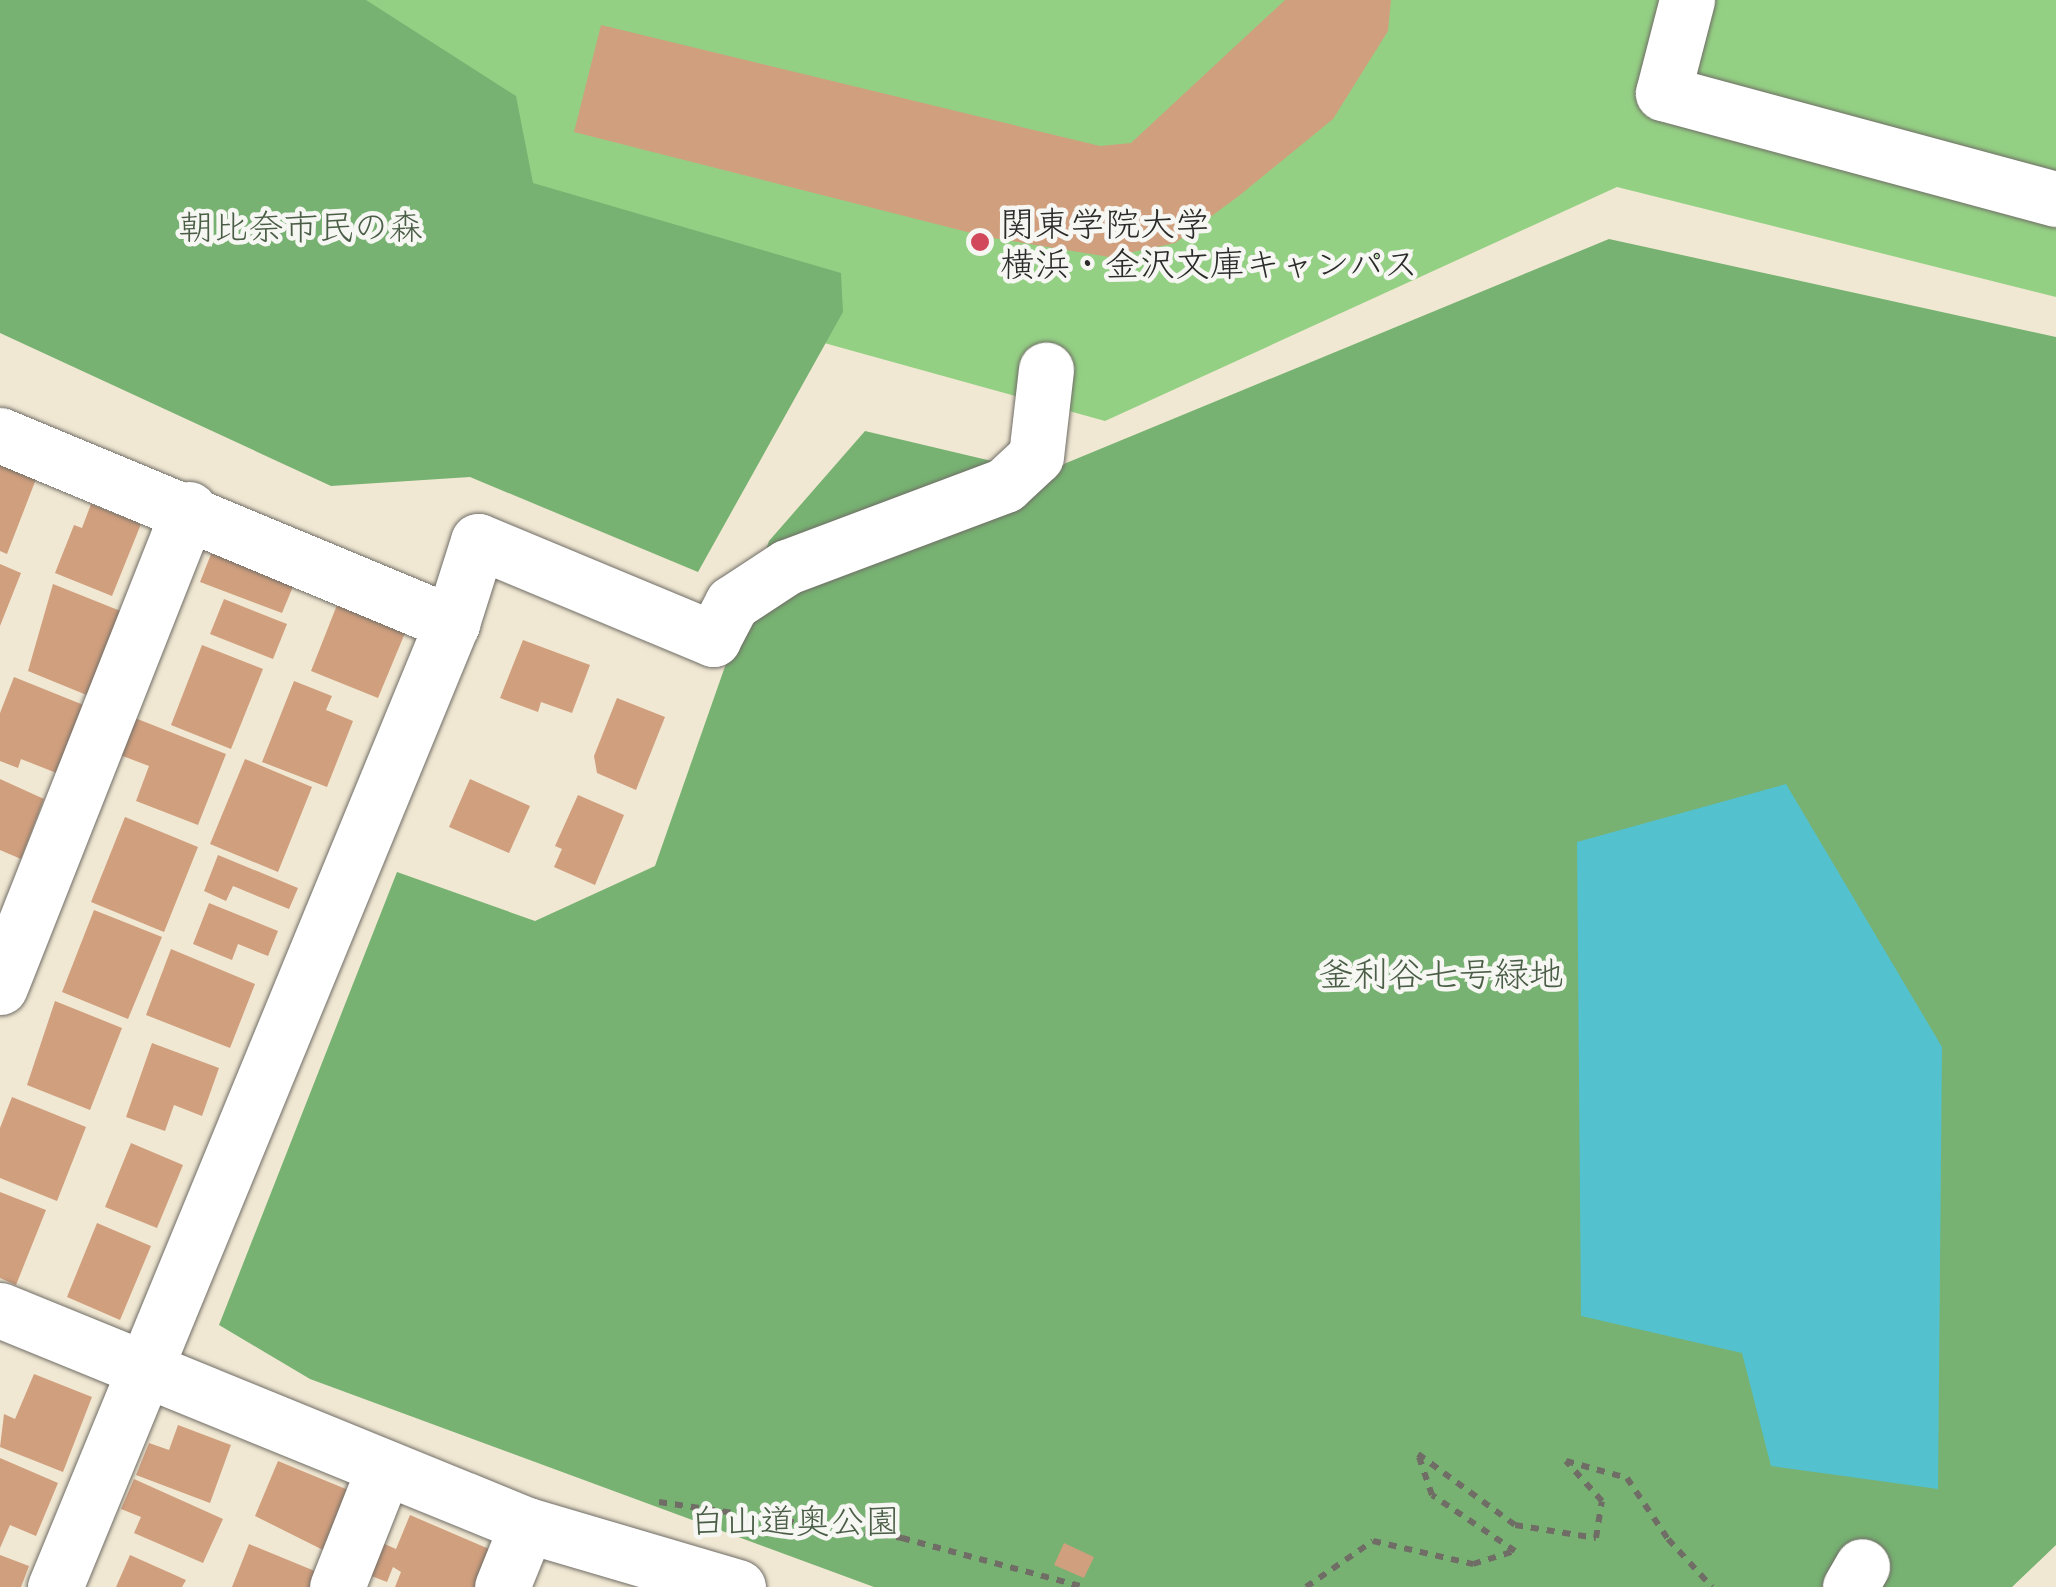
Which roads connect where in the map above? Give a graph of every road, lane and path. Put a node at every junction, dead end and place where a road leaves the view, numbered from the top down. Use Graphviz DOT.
graph roads {
  1 [pos="1687,0"];
  2 [pos="2056,199"];
  3 [pos="1046,370"];
  4 [pos="0,435"];
  5 [pos="189,509"];
  6 [pos="452,623"];
  7 [pos="0,987"];
  8 [pos="0,1310"];
  9 [pos="144,1369"];
  10 [pos="384,1468"];
  11 [pos="716,1510"];
  12 [pos="527,1526"];
  13 [pos="55,1587"];
  14 [pos="338,1587"];
  15 [pos="502,1587"];
  16 [pos="738,1587"];
  17 [pos="1083,1587"];
  18 [pos="1306,1587"];
  19 [pos="1712,1587"];
  1 -- 2 [label="street"];
  3 -- 6 [label="street"];
  4 -- 5 [label="street"];
  5 -- 6 [label="street"];
  5 -- 7 [label="street"];
  6 -- 9 [label="street"];
  8 -- 9 [label="street"];
  9 -- 10 [label="street"];
  9 -- 13 [label="street"];
  10 -- 12 [label="street"];
  10 -- 14 [label="street"];
  11 -- 17 [label="path"];
  12 -- 15 [label="street"];
  12 -- 16 [label="street"];
  18 -- 19 [label="path"];
}
